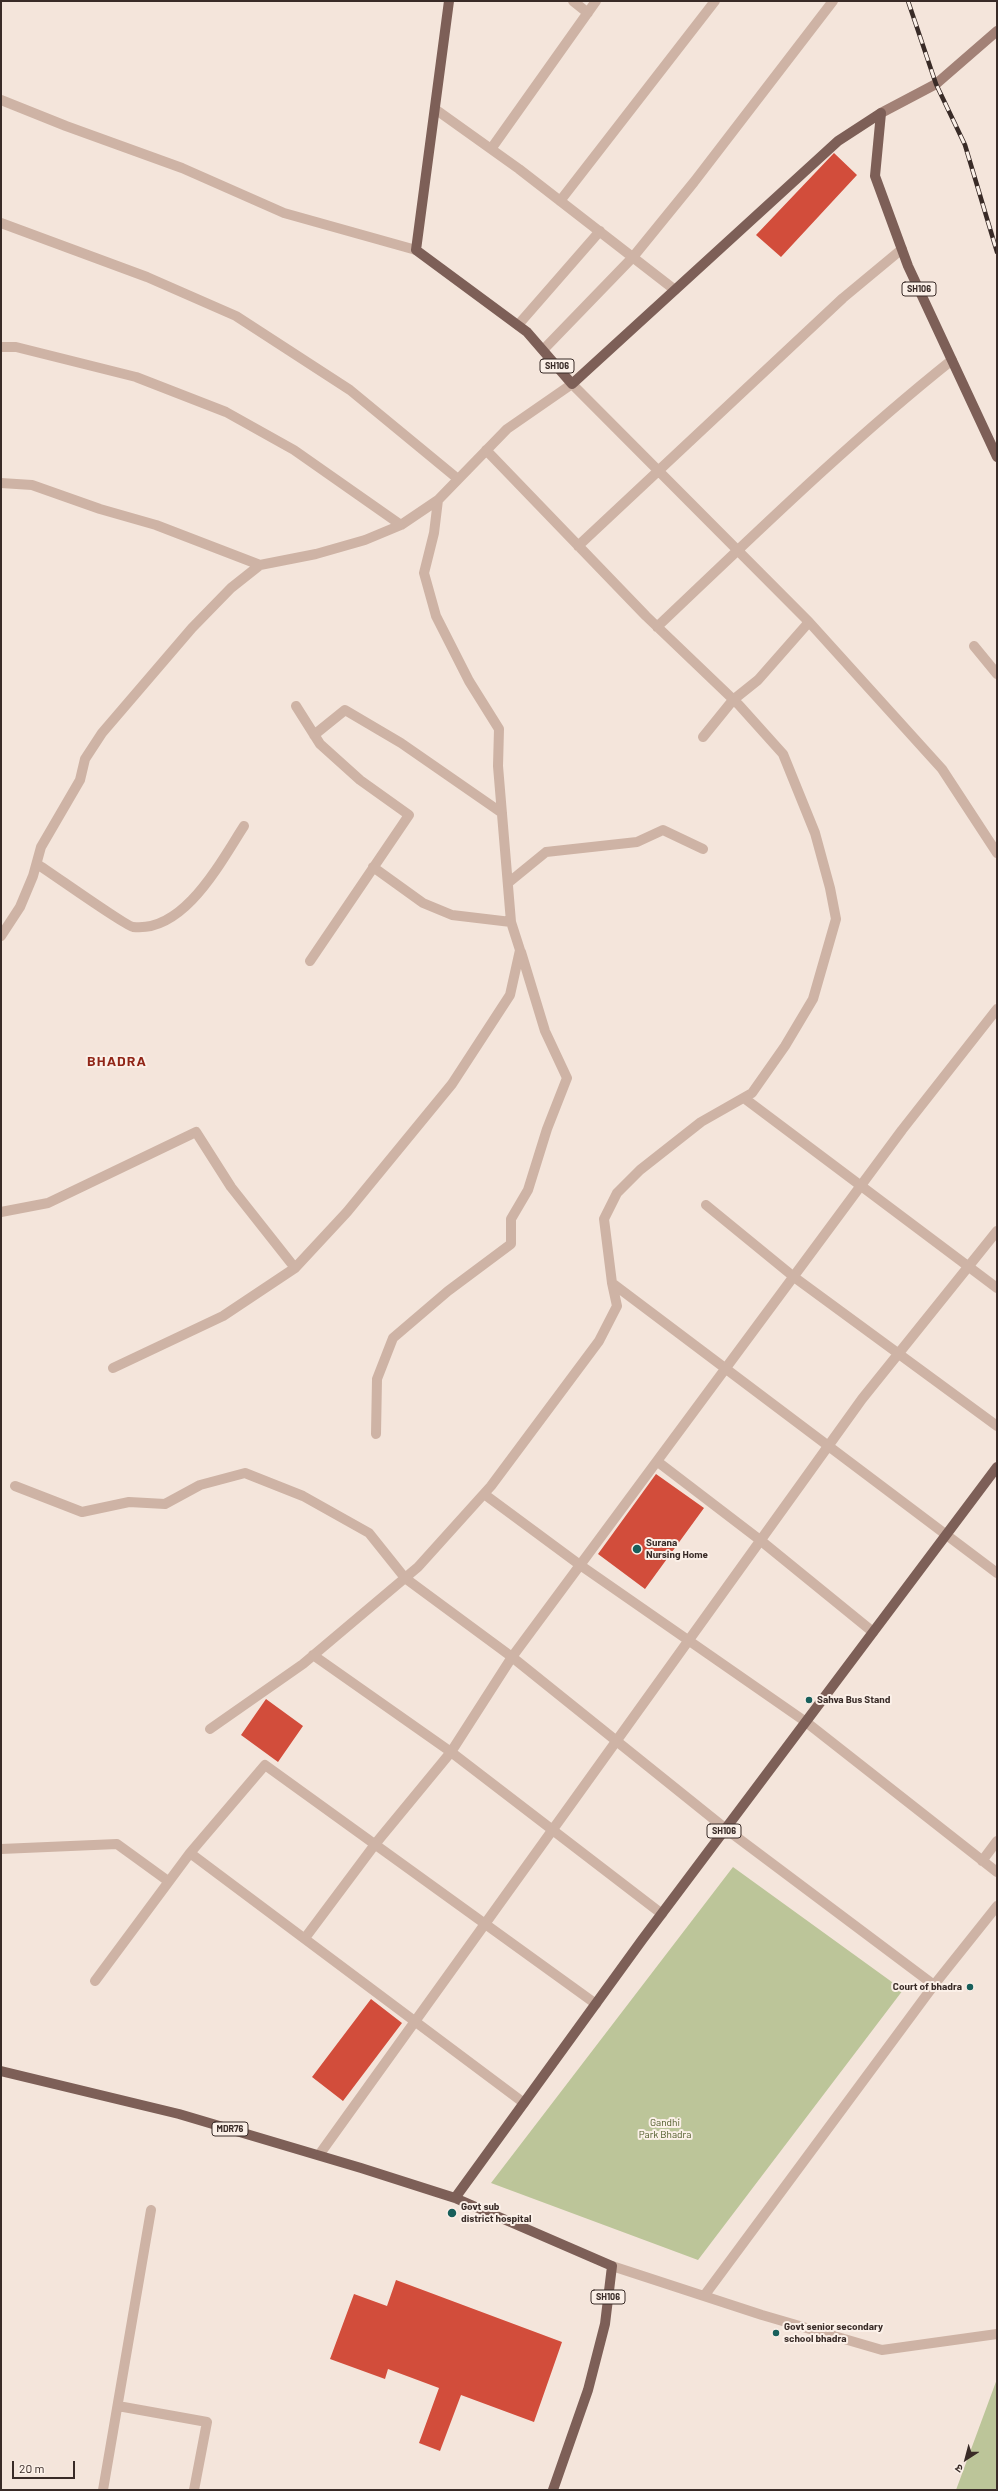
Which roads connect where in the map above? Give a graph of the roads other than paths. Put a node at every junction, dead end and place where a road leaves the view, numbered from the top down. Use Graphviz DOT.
graph roads {
  1 [pos="449,1"];
  2 [pos="573,1"];
  3 [pos="596,1"];
  4 [pos="715,1"];
  5 [pos="833,1"];
  6 [pos="588,13"];
  7 [pos="997,30"];
  8 [pos="1,100"];
  9 [pos="435,109"];
  10 [pos="881,113"];
  11 [pos="491,149"];
  12 [pos="560,201"];
  13 [pos="1,223"];
  14 [pos="600,231"];
  15 [pos="902,249"];
  16 [pos="416,250"];
  17 [pos="633,257"];
  18 [pos="674,290"];
  19 [pos="518,325"];
  20 [pos="1,347"];
  21 [pos="543,350"];
  22 [pos="952,360"];
  23 [pos="572,384"];
  24 [pos="486,450"];
  25 [pos="997,457"];
  26 [pos="659,470"];
  27 [pos="458,479"];
  28 [pos="2,484"];
  29 [pos="438,500"];
  30 [pos="401,525"];
  31 [pos="578,546"];
  32 [pos="738,550"];
  33 [pos="260,565"];
  34 [pos="809,622"];
  35 [pos="657,627"];
  36 [pos="974,646"];
  37 [pos="997,674"];
  38 [pos="733,700"];
  39 [pos="296,706"];
  40 [pos="314,735"];
  41 [pos="703,737"];
  42 [pos="502,813"];
  43 [pos="244,826"];
  44 [pos="703,849"];
  45 [pos="997,853"];
  46 [pos="37,864"];
  47 [pos="373,867"];
  48 [pos="508,883"];
  49 [pos="511,922"];
  50 [pos="1,936"];
  51 [pos="520,950"];
  52 [pos="310,961"];
  53 [pos="997,1009"];
  54 [pos="744,1098"];
  55 [pos="860,1186"];
  56 [pos="706,1205"];
  57 [pos="1,1212"];
  58 [pos="997,1231"];
  59 [pos="968,1266"];
  60 [pos="295,1268"];
  61 [pos="794,1277"];
  62 [pos="612,1283"];
  63 [pos="997,1288"];
  64 [pos="898,1354"];
  65 [pos="113,1368"];
  66 [pos="726,1369"];
  67 [pos="997,1426"];
  68 [pos="376,1434"];
  69 [pos="828,1447"];
  70 [pos="658,1462"];
  71 [pos="997,1467"];
  72 [pos="15,1486"];
  73 [pos="484,1494"];
  74 [pos="945,1536"];
  75 [pos="760,1540"];
  76 [pos="580,1565"];
  77 [pos="997,1573"];
  78 [pos="405,1578"];
  79 [pos="873,1632"];
  80 [pos="688,1640"];
  81 [pos="313,1655"];
  82 [pos="512,1657"];
  83 [pos="806,1722"];
  84 [pos="210,1729"];
  85 [pos="616,1740"];
  86 [pos="451,1752"];
  87 [pos="726,1829"];
  88 [pos="552,1831"];
  89 [pos="997,1841"];
  90 [pos="376,1843"];
  91 [pos="1,1849"];
  92 [pos="190,1853"];
  93 [pos="982,1860"];
  94 [pos="997,1872"];
  95 [pos="168,1882"];
  96 [pos="997,1906"];
  97 [pos="662,1914"];
  98 [pos="487,1924"];
  99 [pos="305,1938"];
  100 [pos="95,1981"];
  101 [pos="934,1986"];
  102 [pos="596,2004"];
  103 [pos="415,2021"];
  104 [pos="1,2072"];
  105 [pos="524,2103"];
  106 [pos="319,2155"];
  107 [pos="455,2198"];
  108 [pos="151,2210"];
  109 [pos="612,2266"];
  110 [pos="704,2296"];
  111 [pos="997,2334"];
  112 [pos="118,2406"];
  113 [pos="103,2490"];
  114 [pos="194,2490"];
  115 [pos="552,2490"];
  1 -- 9 [label="main road"];
  2 -- 6 [label="street"];
  3 -- 6 [label="street"];
  4 -- 12 [label="street"];
  5 -- 17 [label="street"];
  6 -- 11 [label="street"];
  7 -- 10 [label="main road"];
  8 -- 16 [label="street"];
  9 -- 11 [label="street"];
  9 -- 16 [label="main road"];
  10 -- 15 [label="main road, SH106"];
  10 -- 18 [label="main road, SH106"];
  11 -- 12 [label="street"];
  12 -- 14 [label="street"];
  13 -- 27 [label="street"];
  14 -- 17 [label="street"];
  14 -- 19 [label="street"];
  15 -- 22 [label="main road, SH106"];
  15 -- 26 [label="street"];
  16 -- 19 [label="main road, SH106"];
  17 -- 18 [label="street"];
  17 -- 21 [label="street"];
  18 -- 23 [label="main road, SH106"];
  19 -- 21 [label="main road, SH106"];
  20 -- 30 [label="street"];
  21 -- 23 [label="main road, SH106"];
  22 -- 25 [label="main road, SH106"];
  22 -- 32 [label="street"];
  23 -- 24 [label="street"];
  23 -- 26 [label="street"];
  24 -- 27 [label="street"];
  24 -- 31 [label="street"];
  26 -- 31 [label="street"];
  26 -- 32 [label="street"];
  27 -- 29 [label="street"];
  28 -- 33 [label="street"];
  29 -- 30 [label="street"];
  29 -- 42 [label="street"];
  30 -- 33 [label="street"];
  31 -- 35 [label="street"];
  32 -- 34 [label="street"];
  32 -- 35 [label="street"];
  33 -- 46 [label="street"];
  34 -- 38 [label="street"];
  34 -- 45 [label="street"];
  35 -- 38 [label="street"];
  36 -- 37 [label="street"];
  38 -- 41 [label="street"];
  38 -- 54 [label="street"];
  39 -- 40 [label="street"];
  40 -- 42 [label="street"];
  40 -- 47 [label="street"];
  42 -- 48 [label="street"];
  43 -- 46 [label="street"];
  44 -- 48 [label="street"];
  46 -- 50 [label="street"];
  47 -- 49 [label="street"];
  47 -- 52 [label="street"];
  48 -- 49 [label="street"];
  49 -- 51 [label="street"];
  51 -- 60 [label="street"];
  51 -- 68 [label="street"];
  53 -- 55 [label="street"];
  54 -- 55 [label="street"];
  54 -- 62 [label="street"];
  55 -- 59 [label="street"];
  55 -- 61 [label="street"];
  56 -- 61 [label="street"];
  57 -- 60 [label="street"];
  58 -- 59 [label="street"];
  59 -- 63 [label="street"];
  59 -- 64 [label="street"];
  60 -- 65 [label="street"];
  61 -- 64 [label="street"];
  61 -- 66 [label="street"];
  62 -- 66 [label="street"];
  62 -- 73 [label="street"];
  64 -- 67 [label="street"];
  64 -- 69 [label="street"];
  66 -- 69 [label="street"];
  66 -- 70 [label="street"];
  69 -- 74 [label="street"];
  69 -- 75 [label="street"];
  70 -- 75 [label="street"];
  70 -- 76 [label="street"];
  71 -- 74 [label="main road, SH106"];
  72 -- 78 [label="street"];
  73 -- 76 [label="street"];
  73 -- 78 [label="street"];
  74 -- 77 [label="street"];
  74 -- 79 [label="main road, SH106"];
  75 -- 79 [label="street"];
  75 -- 80 [label="street"];
  76 -- 80 [label="street"];
  76 -- 82 [label="street"];
  78 -- 81 [label="street"];
  78 -- 82 [label="street"];
  79 -- 83 [label="main road, SH106"];
  80 -- 83 [label="street"];
  80 -- 85 [label="street"];
  81 -- 84 [label="street"];
  81 -- 86 [label="street"];
  82 -- 85 [label="street"];
  82 -- 86 [label="street"];
  83 -- 87 [label="main road, SH106"];
  83 -- 93 [label="street"];
  85 -- 87 [label="street"];
  85 -- 88 [label="street"];
  86 -- 88 [label="street"];
  86 -- 90 [label="street"];
  87 -- 97 [label="main road, SH106"];
  87 -- 101 [label="street"];
  88 -- 97 [label="street"];
  88 -- 98 [label="street"];
  89 -- 93 [label="street"];
  90 -- 92 [label="street"];
  90 -- 98 [label="street"];
  90 -- 99 [label="street"];
  91 -- 95 [label="street"];
  92 -- 95 [label="street"];
  92 -- 99 [label="street"];
  93 -- 94 [label="street"];
  95 -- 100 [label="street"];
  96 -- 101 [label="street"];
  97 -- 102 [label="main road, SH106"];
  98 -- 102 [label="street"];
  98 -- 103 [label="street"];
  99 -- 103 [label="street"];
  101 -- 110 [label="street"];
  102 -- 105 [label="main road, SH106"];
  103 -- 105 [label="street"];
  103 -- 106 [label="street"];
  104 -- 106 [label="main road, MDR76"];
  105 -- 107 [label="main road, SH106"];
  106 -- 107 [label="main road, MDR76"];
  107 -- 109 [label="main road"];
  108 -- 112 [label="street"];
  109 -- 110 [label="street"];
  109 -- 115 [label="main road, SH106"];
  110 -- 111 [label="street"];
  112 -- 113 [label="street"];
  112 -- 114 [label="street"];
}
